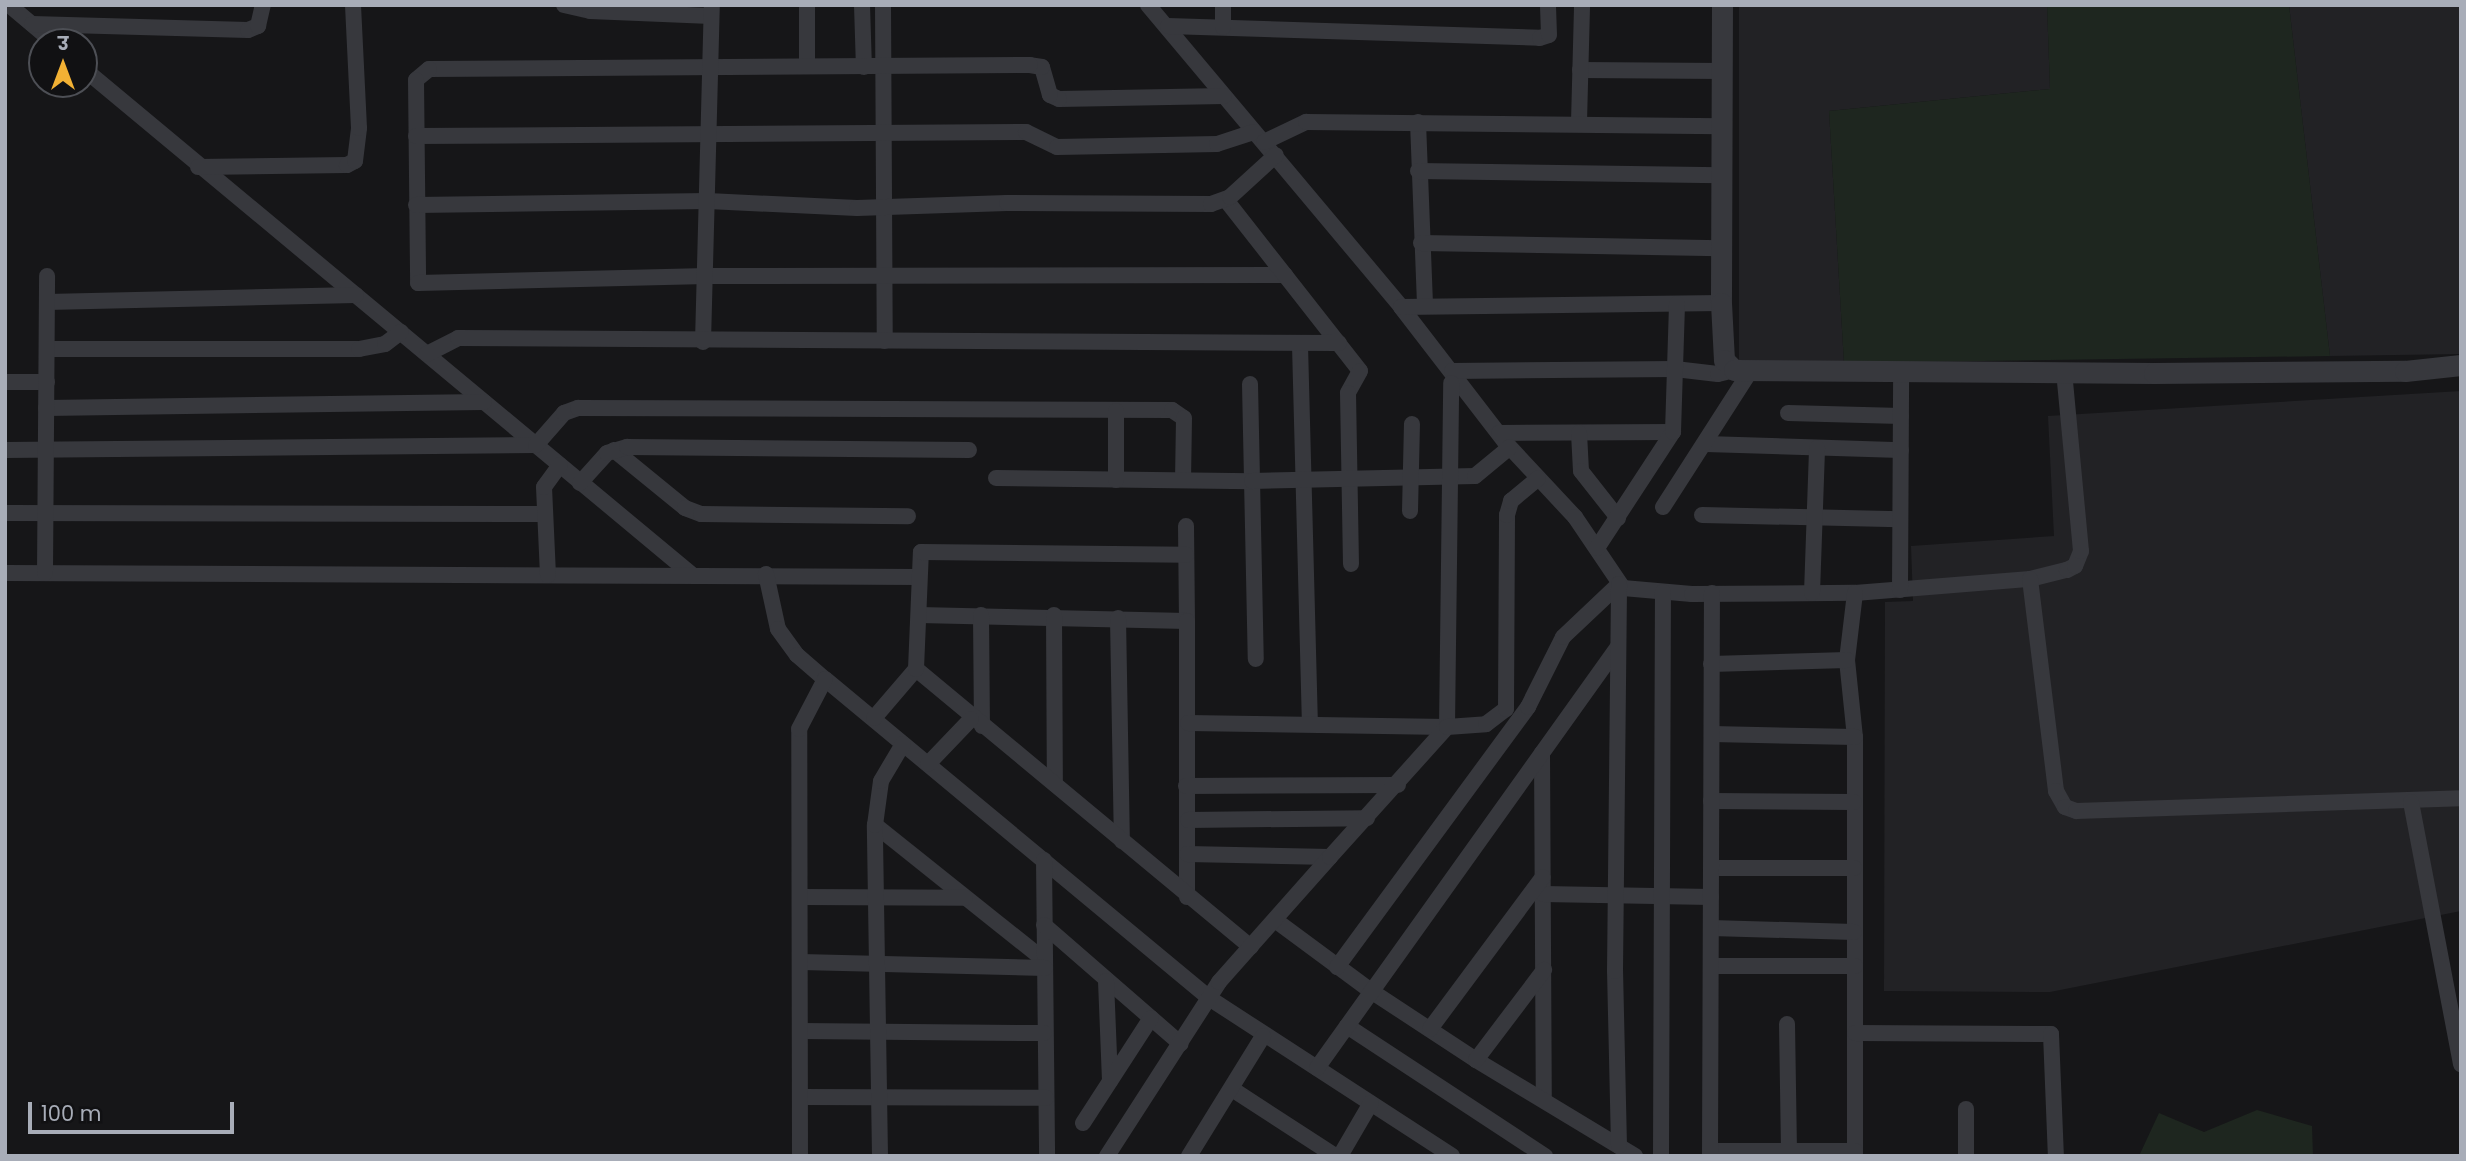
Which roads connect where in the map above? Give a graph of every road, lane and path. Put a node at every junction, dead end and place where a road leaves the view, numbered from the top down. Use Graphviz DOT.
graph roads {
  1 [pos="9,5"];
  2 [pos="263,5"];
  3 [pos="353,5"];
  4 [pos="564,5"];
  5 [pos="807,5"];
  6 [pos="862,5"];
  7 [pos="883,5"];
  8 [pos="1148,5"];
  9 [pos="1223,5"];
  10 [pos="1548,5"];
  11 [pos="1582,5"];
  12 [pos="1721,5"];
  13 [pos="711,10"];
  14 [pos="5,17"];
  15 [pos="28,20"];
  16 [pos="1168,26"];
  17 [pos="1223,27"];
  18 [pos="37,28"];
  19 [pos="707,64"];
  20 [pos="807,66"];
  21 [pos="864,67"];
  22 [pos="882,67"];
  23 [pos="1580,70"];
  24 [pos="1722,71"];
  25 [pos="98,81"];
  26 [pos="1224,96"];
  27 [pos="1418,122"];
  28 [pos="1579,122"];
  29 [pos="1722,126"];
  30 [pos="883,133"];
  31 [pos="711,135"];
  32 [pos="416,136"];
  33 [pos="1259,137"];
  34 [pos="1276,155"];
  35 [pos="198,167"];
  36 [pos="1418,171"];
  37 [pos="1721,175"];
  38 [pos="1226,200"];
  39 [pos="708,201"];
  40 [pos="416,205"];
  41 [pos="887,207"];
  42 [pos="1421,243"];
  43 [pos="1721,248"];
  44 [pos="1285,275"];
  45 [pos="47,276"];
  46 [pos="707,276"];
  47 [pos="886,276"];
  48 [pos="356,295"];
  49 [pos="47,302"];
  50 [pos="1721,303"];
  51 [pos="1677,304"];
  52 [pos="1424,305"];
  53 [pos="1401,307"];
  54 [pos="401,332"];
  55 [pos="885,341"];
  56 [pos="704,342"];
  57 [pos="1339,344"];
  58 [pos="1300,345"];
  59 [pos="47,349"];
  60 [pos="427,354"];
  61 [pos="2461,365"];
  62 [pos="1675,369"];
  63 [pos="1742,370"];
  64 [pos="1901,370"];
  65 [pos="2064,372"];
  66 [pos="1452,377"];
  67 [pos="5,382"];
  68 [pos="47,382"];
  69 [pos="1250,384"];
  70 [pos="484,402"];
  71 [pos="46,408"];
  72 [pos="1116,411"];
  73 [pos="1788,413"];
  74 [pos="1901,416"];
  75 [pos="1412,424"];
  76 [pos="1673,432"];
  77 [pos="1499,433"];
  78 [pos="1579,433"];
  79 [pos="1706,444"];
  80 [pos="536,445"];
  81 [pos="1510,447"];
  82 [pos="1817,448"];
  83 [pos="5,450"];
  84 [pos="46,450"];
  85 [pos="614,450"];
  86 [pos="969,450"];
  87 [pos="1901,450"];
  88 [pos="560,465"];
  89 [pos="1451,476"];
  90 [pos="1411,477"];
  91 [pos="996,478"];
  92 [pos="1347,478"];
  93 [pos="1538,478"];
  94 [pos="1183,479"];
  95 [pos="1116,480"];
  96 [pos="1302,480"];
  97 [pos="1252,481"];
  98 [pos="580,482"];
  99 [pos="1663,507"];
  100 [pos="1410,511"];
  101 [pos="5,513"];
  102 [pos="45,513"];
  103 [pos="544,514"];
  104 [pos="1702,515"];
  105 [pos="908,516"];
  106 [pos="1814,517"];
  107 [pos="1618,518"];
  108 [pos="1900,519"];
  109 [pos="1186,526"];
  110 [pos="1597,548"];
  111 [pos="1186,555"];
  112 [pos="1351,564"];
  113 [pos="5,573"];
  114 [pos="45,573"];
  115 [pos="766,574"];
  116 [pos="548,575"];
  117 [pos="691,575"];
  118 [pos="918,577"];
  119 [pos="2031,579"];
  120 [pos="1619,584"];
  121 [pos="1900,590"];
  122 [pos="1663,592"];
  123 [pos="1712,593"];
  124 [pos="1812,593"];
  125 [pos="1855,593"];
  126 [pos="919,615"];
  127 [pos="981,615"];
  128 [pos="1054,615"];
  129 [pos="1118,618"];
  130 [pos="1187,621"];
  131 [pos="1617,648"];
  132 [pos="1256,659"];
  133 [pos="1847,660"];
  134 [pos="1711,664"];
  135 [pos="916,669"];
  136 [pos="825,679"];
  137 [pos="874,718"];
  138 [pos="976,722"];
  139 [pos="1188,723"];
  140 [pos="1310,724"];
  141 [pos="1447,727"];
  142 [pos="1712,734"];
  143 [pos="1854,737"];
  144 [pos="903,744"];
  145 [pos="1542,753"];
  146 [pos="928,764"];
  147 [pos="1055,784"];
  148 [pos="1398,785"];
  149 [pos="1186,786"];
  150 [pos="2461,798"];
  151 [pos="1711,801"];
  152 [pos="1854,802"];
  153 [pos="2411,802"];
  154 [pos="1367,818"];
  155 [pos="1188,820"];
  156 [pos="875,825"];
  157 [pos="1122,841"];
  158 [pos="1187,854"];
  159 [pos="1330,857"];
  160 [pos="1044,860"];
  161 [pos="1711,868"];
  162 [pos="1854,868"];
  163 [pos="1543,877"];
  164 [pos="1544,894"];
  165 [pos="1616,895"];
  166 [pos="1662,896"];
  167 [pos="801,897"];
  168 [pos="879,897"];
  169 [pos="1188,897"];
  170 [pos="1711,897"];
  171 [pos="965,898"];
  172 [pos="1275,920"];
  173 [pos="1044,925"];
  174 [pos="1711,929"];
  175 [pos="1854,932"];
  176 [pos="1251,947"];
  177 [pos="801,962"];
  178 [pos="878,963"];
  179 [pos="1044,965"];
  180 [pos="1712,966"];
  181 [pos="1855,966"];
  182 [pos="1337,967"];
  183 [pos="1545,970"];
  184 [pos="1106,981"];
  185 [pos="1371,991"];
  186 [pos="1209,998"];
  187 [pos="1151,1018"];
  188 [pos="1787,1024"];
  189 [pos="1347,1026"];
  190 [pos="1430,1029"];
  191 [pos="801,1031"];
  192 [pos="879,1032"];
  193 [pos="1044,1033"];
  194 [pos="1855,1033"];
  195 [pos="1263,1035"];
  196 [pos="1181,1044"];
  197 [pos="1476,1060"];
  198 [pos="2461,1064"];
  199 [pos="1317,1068"];
  200 [pos="1110,1081"];
  201 [pos="1232,1089"];
  202 [pos="801,1097"];
  203 [pos="880,1097"];
  204 [pos="1046,1098"];
  205 [pos="1544,1099"];
  206 [pos="1371,1103"];
  207 [pos="1966,1109"];
  208 [pos="1083,1123"];
  209 [pos="1619,1146"];
  210 [pos="1789,1150"];
  211 [pos="1855,1153"];
  212 [pos="1710,1154"];
  213 [pos="800,1156"];
  214 [pos="880,1156"];
  215 [pos="1047,1156"];
  216 [pos="1107,1156"];
  217 [pos="1189,1156"];
  218 [pos="1337,1156"];
  219 [pos="1452,1156"];
  220 [pos="1545,1156"];
  221 [pos="1634,1156"];
  222 [pos="1661,1156"];
  223 [pos="1966,1156"];
  224 [pos="2056,1156"];
  1 -- 15 [label="street"];
  2 -- 15 [label="street"];
  3 -- 35 [label="street"];
  4 -- 13 [label="street"];
  5 -- 20 [label="street"];
  6 -- 21 [label="street"];
  7 -- 22 [label="street"];
  8 -- 16 [label="street"];
  9 -- 17 [label="street"];
  10 -- 17 [label="street"];
  11 -- 23 [label="street"];
  12 -- 24 [label="street"];
  13 -- 19 [label="street"];
  14 -- 15 [label="street"];
  15 -- 18 [label="street"];
  16 -- 17 [label="street"];
  16 -- 26 [label="street"];
  19 -- 20 [label="street"];
  19 -- 31 [label="street"];
  19 -- 32 [label="street"];
  20 -- 21 [label="street"];
  21 -- 22 [label="street"];
  22 -- 26 [label="street"];
  22 -- 30 [label="street"];
  23 -- 24 [label="street"];
  23 -- 28 [label="street"];
  24 -- 29 [label="street"];
  25 -- 35 [label="street"];
  26 -- 33 [label="street"];
  27 -- 28 [label="street"];
  27 -- 33 [label="street"];
  27 -- 36 [label="street"];
  28 -- 29 [label="street"];
  29 -- 37 [label="street"];
  30 -- 31 [label="street"];
  30 -- 33 [label="street"];
  30 -- 41 [label="street"];
  31 -- 32 [label="street"];
  31 -- 39 [label="street"];
  32 -- 40 [label="street"];
  33 -- 34 [label="street"];
  34 -- 38 [label="street"];
  34 -- 53 [label="street"];
  35 -- 48 [label="street"];
  36 -- 37 [label="street"];
  36 -- 42 [label="street"];
  37 -- 43 [label="street"];
  38 -- 41 [label="street"];
  38 -- 44 [label="street"];
  39 -- 40 [label="street"];
  39 -- 41 [label="street"];
  39 -- 46 [label="street"];
  40 -- 46 [label="street"];
  41 -- 47 [label="street"];
  42 -- 43 [label="street"];
  42 -- 52 [label="street"];
  43 -- 50 [label="street"];
  44 -- 47 [label="street"];
  44 -- 57 [label="street"];
  45 -- 49 [label="street"];
  46 -- 47 [label="street"];
  46 -- 56 [label="street"];
  47 -- 55 [label="street"];
  48 -- 49 [label="street"];
  48 -- 54 [label="street"];
  49 -- 59 [label="street"];
  50 -- 51 [label="street"];
  50 -- 63 [label="street"];
  51 -- 52 [label="street"];
  51 -- 62 [label="street"];
  52 -- 53 [label="street"];
  53 -- 66 [label="street"];
  54 -- 59 [label="street"];
  54 -- 60 [label="street"];
  55 -- 56 [label="street"];
  55 -- 58 [label="street"];
  56 -- 60 [label="street"];
  57 -- 58 [label="street"];
  57 -- 92 [label="street"];
  58 -- 96 [label="street"];
  59 -- 68 [label="street"];
  60 -- 70 [label="street"];
  61 -- 65 [label="street"];
  62 -- 63 [label="street"];
  62 -- 66 [label="street"];
  62 -- 76 [label="street"];
  63 -- 64 [label="street"];
  63 -- 79 [label="street"];
  64 -- 65 [label="street"];
  64 -- 74 [label="street"];
  65 -- 119 [label="street"];
  66 -- 77 [label="street"];
  66 -- 89 [label="street"];
  67 -- 68 [label="street"];
  68 -- 71 [label="street"];
  69 -- 97 [label="street"];
  70 -- 71 [label="street"];
  70 -- 80 [label="street"];
  71 -- 84 [label="street"];
  72 -- 80 [label="street"];
  72 -- 94 [label="street"];
  72 -- 95 [label="street"];
  73 -- 74 [label="street"];
  74 -- 87 [label="street"];
  75 -- 90 [label="street"];
  76 -- 78 [label="street"];
  76 -- 107 [label="street"];
  77 -- 78 [label="street"];
  77 -- 81 [label="street"];
  78 -- 107 [label="street"];
  79 -- 82 [label="street"];
  79 -- 99 [label="street"];
  80 -- 84 [label="street"];
  80 -- 88 [label="street"];
  81 -- 89 [label="street"];
  81 -- 93 [label="street"];
  82 -- 87 [label="street"];
  82 -- 106 [label="street"];
  83 -- 84 [label="street"];
  84 -- 102 [label="street"];
  85 -- 86 [label="street"];
  85 -- 98 [label="street"];
  85 -- 105 [label="street"];
  87 -- 108 [label="street"];
  88 -- 98 [label="street"];
  88 -- 103 [label="street"];
  89 -- 90 [label="street"];
  89 -- 141 [label="street"];
  90 -- 92 [label="street"];
  90 -- 100 [label="street"];
  91 -- 95 [label="street"];
  92 -- 96 [label="street"];
  92 -- 112 [label="street"];
  93 -- 110 [label="street"];
  93 -- 141 [label="street"];
  94 -- 95 [label="street"];
  94 -- 97 [label="street"];
  96 -- 97 [label="street"];
  96 -- 140 [label="street"];
  97 -- 132 [label="street"];
  98 -- 117 [label="street"];
  101 -- 102 [label="street"];
  102 -- 103 [label="street"];
  102 -- 114 [label="street"];
  103 -- 116 [label="street"];
  104 -- 106 [label="street"];
  106 -- 108 [label="street"];
  106 -- 124 [label="street"];
  107 -- 110 [label="street"];
  108 -- 121 [label="street"];
  109 -- 111 [label="street"];
  110 -- 120 [label="street"];
  111 -- 118 [label="street"];
  111 -- 130 [label="street"];
  113 -- 114 [label="street"];
  114 -- 116 [label="street"];
  115 -- 117 [label="street"];
  115 -- 118 [label="street"];
  115 -- 136 [label="street"];
  116 -- 117 [label="street"];
  118 -- 126 [label="street"];
  119 -- 121 [label="street"];
  119 -- 153 [label="street"];
  120 -- 122 [label="street"];
  120 -- 131 [label="street"];
  120 -- 182 [label="street"];
  121 -- 125 [label="street"];
  122 -- 123 [label="street"];
  122 -- 166 [label="street"];
  123 -- 124 [label="street"];
  123 -- 134 [label="street"];
  124 -- 125 [label="street"];
  125 -- 133 [label="street"];
  126 -- 127 [label="street"];
  126 -- 135 [label="street"];
  127 -- 128 [label="street"];
  127 -- 138 [label="street"];
  128 -- 129 [label="street"];
  128 -- 147 [label="street"];
  129 -- 130 [label="street"];
  129 -- 157 [label="street"];
  130 -- 139 [label="street"];
  131 -- 145 [label="street"];
  131 -- 165 [label="street"];
  133 -- 134 [label="street"];
  133 -- 143 [label="street"];
  134 -- 142 [label="street"];
  135 -- 137 [label="street"];
  135 -- 138 [label="street"];
  136 -- 137 [label="street"];
  136 -- 167 [label="street"];
  137 -- 144 [label="street"];
  138 -- 146 [label="street"];
  138 -- 147 [label="street"];
  139 -- 140 [label="street"];
  139 -- 149 [label="street"];
  140 -- 141 [label="street"];
  141 -- 148 [label="street"];
  142 -- 143 [label="street"];
  142 -- 151 [label="street"];
  143 -- 152 [label="street"];
  144 -- 146 [label="street"];
  144 -- 156 [label="street"];
  145 -- 163 [label="street"];
  145 -- 185 [label="street"];
  146 -- 160 [label="street"];
  147 -- 157 [label="street"];
  148 -- 149 [label="street"];
  148 -- 154 [label="street"];
  149 -- 155 [label="street"];
  150 -- 153 [label="street"];
  151 -- 152 [label="street"];
  151 -- 161 [label="street"];
  152 -- 162 [label="street"];
  153 -- 198 [label="street"];
  154 -- 155 [label="street"];
  154 -- 159 [label="street"];
  155 -- 158 [label="street"];
  156 -- 168 [label="street"];
  156 -- 171 [label="street"];
  157 -- 169 [label="street"];
  158 -- 159 [label="street"];
  158 -- 169 [label="street"];
  159 -- 172 [label="street"];
  160 -- 173 [label="street"];
  160 -- 186 [label="street"];
  161 -- 162 [label="street"];
  161 -- 170 [label="street"];
  162 -- 175 [label="street"];
  163 -- 164 [label="street"];
  163 -- 190 [label="street"];
  164 -- 165 [label="street"];
  164 -- 183 [label="street"];
  165 -- 166 [label="street"];
  165 -- 209 [label="street"];
  166 -- 170 [label="street"];
  166 -- 222 [label="street"];
  167 -- 168 [label="street"];
  167 -- 177 [label="street"];
  168 -- 171 [label="street"];
  168 -- 178 [label="street"];
  169 -- 176 [label="street"];
  170 -- 174 [label="street"];
  171 -- 179 [label="street"];
  172 -- 176 [label="street"];
  172 -- 182 [label="street"];
  173 -- 179 [label="street"];
  173 -- 184 [label="street"];
  174 -- 175 [label="street"];
  174 -- 180 [label="street"];
  175 -- 181 [label="street"];
  176 -- 186 [label="street"];
  177 -- 178 [label="street"];
  177 -- 191 [label="street"];
  178 -- 179 [label="street"];
  178 -- 192 [label="street"];
  179 -- 193 [label="street"];
  180 -- 181 [label="street"];
  180 -- 212 [label="street"];
  181 -- 194 [label="street"];
  182 -- 185 [label="street"];
  183 -- 197 [label="street"];
  183 -- 205 [label="street"];
  184 -- 187 [label="street"];
  184 -- 200 [label="street"];
  185 -- 189 [label="street"];
  185 -- 190 [label="street"];
  186 -- 195 [label="street"];
  186 -- 196 [label="street"];
  187 -- 196 [label="street"];
  187 -- 200 [label="street"];
  188 -- 210 [label="street"];
  189 -- 199 [label="street"];
  189 -- 220 [label="street"];
  190 -- 197 [label="street"];
  191 -- 192 [label="street"];
  191 -- 202 [label="street"];
  192 -- 193 [label="street"];
  192 -- 203 [label="street"];
  193 -- 204 [label="street"];
  194 -- 211 [label="street"];
  194 -- 224 [label="street"];
  195 -- 199 [label="street"];
  195 -- 201 [label="street"];
  196 -- 216 [label="street"];
  197 -- 205 [label="street"];
  199 -- 206 [label="street"];
  200 -- 208 [label="street"];
  201 -- 217 [label="street"];
  201 -- 218 [label="street"];
  202 -- 203 [label="street"];
  202 -- 213 [label="street"];
  203 -- 204 [label="street"];
  203 -- 214 [label="street"];
  204 -- 215 [label="street"];
  205 -- 209 [label="street"];
  206 -- 218 [label="street"];
  206 -- 219 [label="street"];
  207 -- 223 [label="street"];
  209 -- 221 [label="street"];
  210 -- 211 [label="street"];
  210 -- 212 [label="street"];
}
